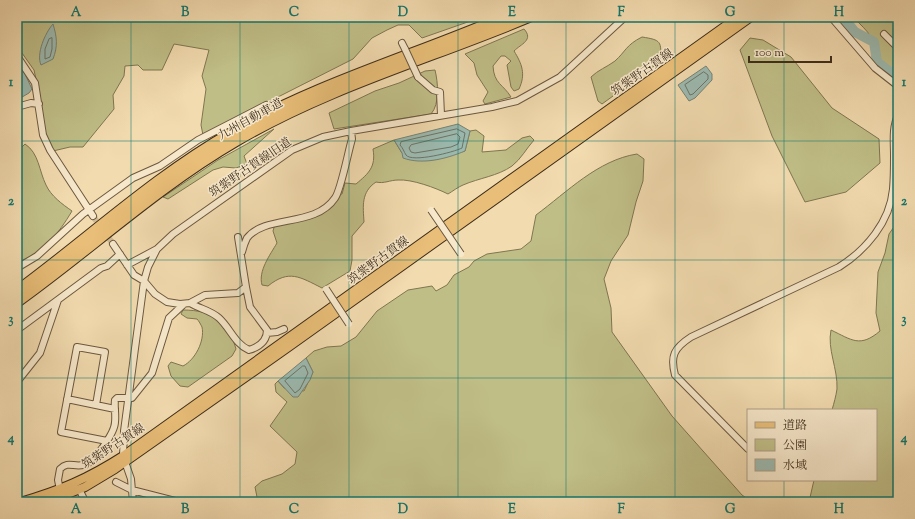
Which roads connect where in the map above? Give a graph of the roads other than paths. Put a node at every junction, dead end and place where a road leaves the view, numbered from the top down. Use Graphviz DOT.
graph roads {
  1 [pos="504,17"];
  2 [pos="528,17"];
  3 [pos="625,17"];
  4 [pos="751,17"];
  5 [pos="831,17"];
  6 [pos="736,18"];
  7 [pos="884,34"];
  8 [pos="404,46"];
  9 [pos="898,48"];
  10 [pos="17,56"];
  11 [pos="898,86"];
  12 [pos="39,104"];
  13 [pos="266,105"];
  14 [pos="17,107"];
  15 [pos="441,115"];
  16 [pos="898,116"];
  17 [pos="351,131"];
  18 [pos="90,210"];
  19 [pos="431,210"];
  20 [pos="93,216"];
  21 [pos="238,237"];
  22 [pos="112,244"];
  23 [pos="157,249"];
  24 [pos="120,254"];
  25 [pos="241,254"];
  26 [pos="461,254"];
  27 [pos="127,265"];
  28 [pos="18,266"];
  29 [pos="144,281"];
  30 [pos="246,287"];
  31 [pos="326,289"];
  32 [pos="17,291"];
  33 [pos="58,300"];
  34 [pos="17,302"];
  35 [pos="187,304"];
  36 [pos="349,324"];
  37 [pos="284,329"];
  38 [pos="17,330"];
  39 [pos="267,332"];
  40 [pos="17,382"];
  41 [pos="67,399"];
  42 [pos="129,399"];
  43 [pos="96,405"];
  44 [pos="115,409"];
  45 [pos="107,441"];
  46 [pos="747,448"];
  47 [pos="124,458"];
  48 [pos="116,482"];
  49 [pos="79,489"];
  50 [pos="60,490"];
  51 [pos="132,490"];
  52 [pos="20,502"];
  53 [pos="47,502"];
  54 [pos="88,502"];
  55 [pos="133,502"];
  56 [pos="179,502"];
  1 -- 32 [label="highway, 九州自動車道"];
  2 -- 34 [label="highway, 九州自動車道"];
  3 -- 15 [label="street, 筑紫野古賀線旧道"];
  4 -- 47 [label="main road, 筑紫野古賀線"];
  5 -- 11 [label="street"];
  6 -- 47 [label="main road, 筑紫野古賀線"];
  7 -- 9 [label="street"];
  8 -- 15 [label="street, bridge"];
  10 -- 12 [label="street"];
  12 -- 14 [label="street"];
  12 -- 18 [label="street"];
  13 -- 18 [label="street"];
  15 -- 17 [label="street, 筑紫野古賀線旧道"];
  16 -- 46 [label="street"];
  17 -- 23 [label="street, 筑紫野古賀線旧道"];
  17 -- 25 [label="street"];
  18 -- 20 [label="street"];
  18 -- 28 [label="street"];
  19 -- 26 [label="street, bridge"];
  21 -- 25 [label="street"];
  22 -- 24 [label="street"];
  23 -- 27 [label="street"];
  23 -- 29 [label="street, 筑紫野古賀線旧道"];
  24 -- 27 [label="street"];
  24 -- 33 [label="street"];
  25 -- 30 [label="street"];
  27 -- 29 [label="street"];
  29 -- 35 [label="street"];
  29 -- 42 [label="street, 筑紫野古賀線旧道"];
  30 -- 35 [label="street"];
  30 -- 39 [label="street"];
  31 -- 36 [label="street, bridge"];
  33 -- 38 [label="street"];
  33 -- 40 [label="street"];
  35 -- 39 [label="street"];
  35 -- 42 [label="street"];
  37 -- 39 [label="street"];
  41 -- 43 [label="street"];
  41 -- 43 [label="street"];
  41 -- 45 [label="street"];
  42 -- 44 [label="street"];
  42 -- 47 [label="street, 筑紫野古賀線旧道"];
  43 -- 44 [label="street"];
  44 -- 45 [label="street"];
  45 -- 50 [label="street"];
  47 -- 49 [label="main road, 筑紫野古賀線"];
  47 -- 50 [label="main road, 筑紫野古賀線"];
  47 -- 51 [label="street, 筑紫野古賀線旧道"];
  48 -- 51 [label="street"];
  49 -- 53 [label="main road, 筑紫野古賀線"];
  49 -- 54 [label="street"];
  50 -- 52 [label="main road, 筑紫野古賀線"];
  51 -- 55 [label="street, 筑紫野古賀線旧道"];
  51 -- 56 [label="street"];
}
